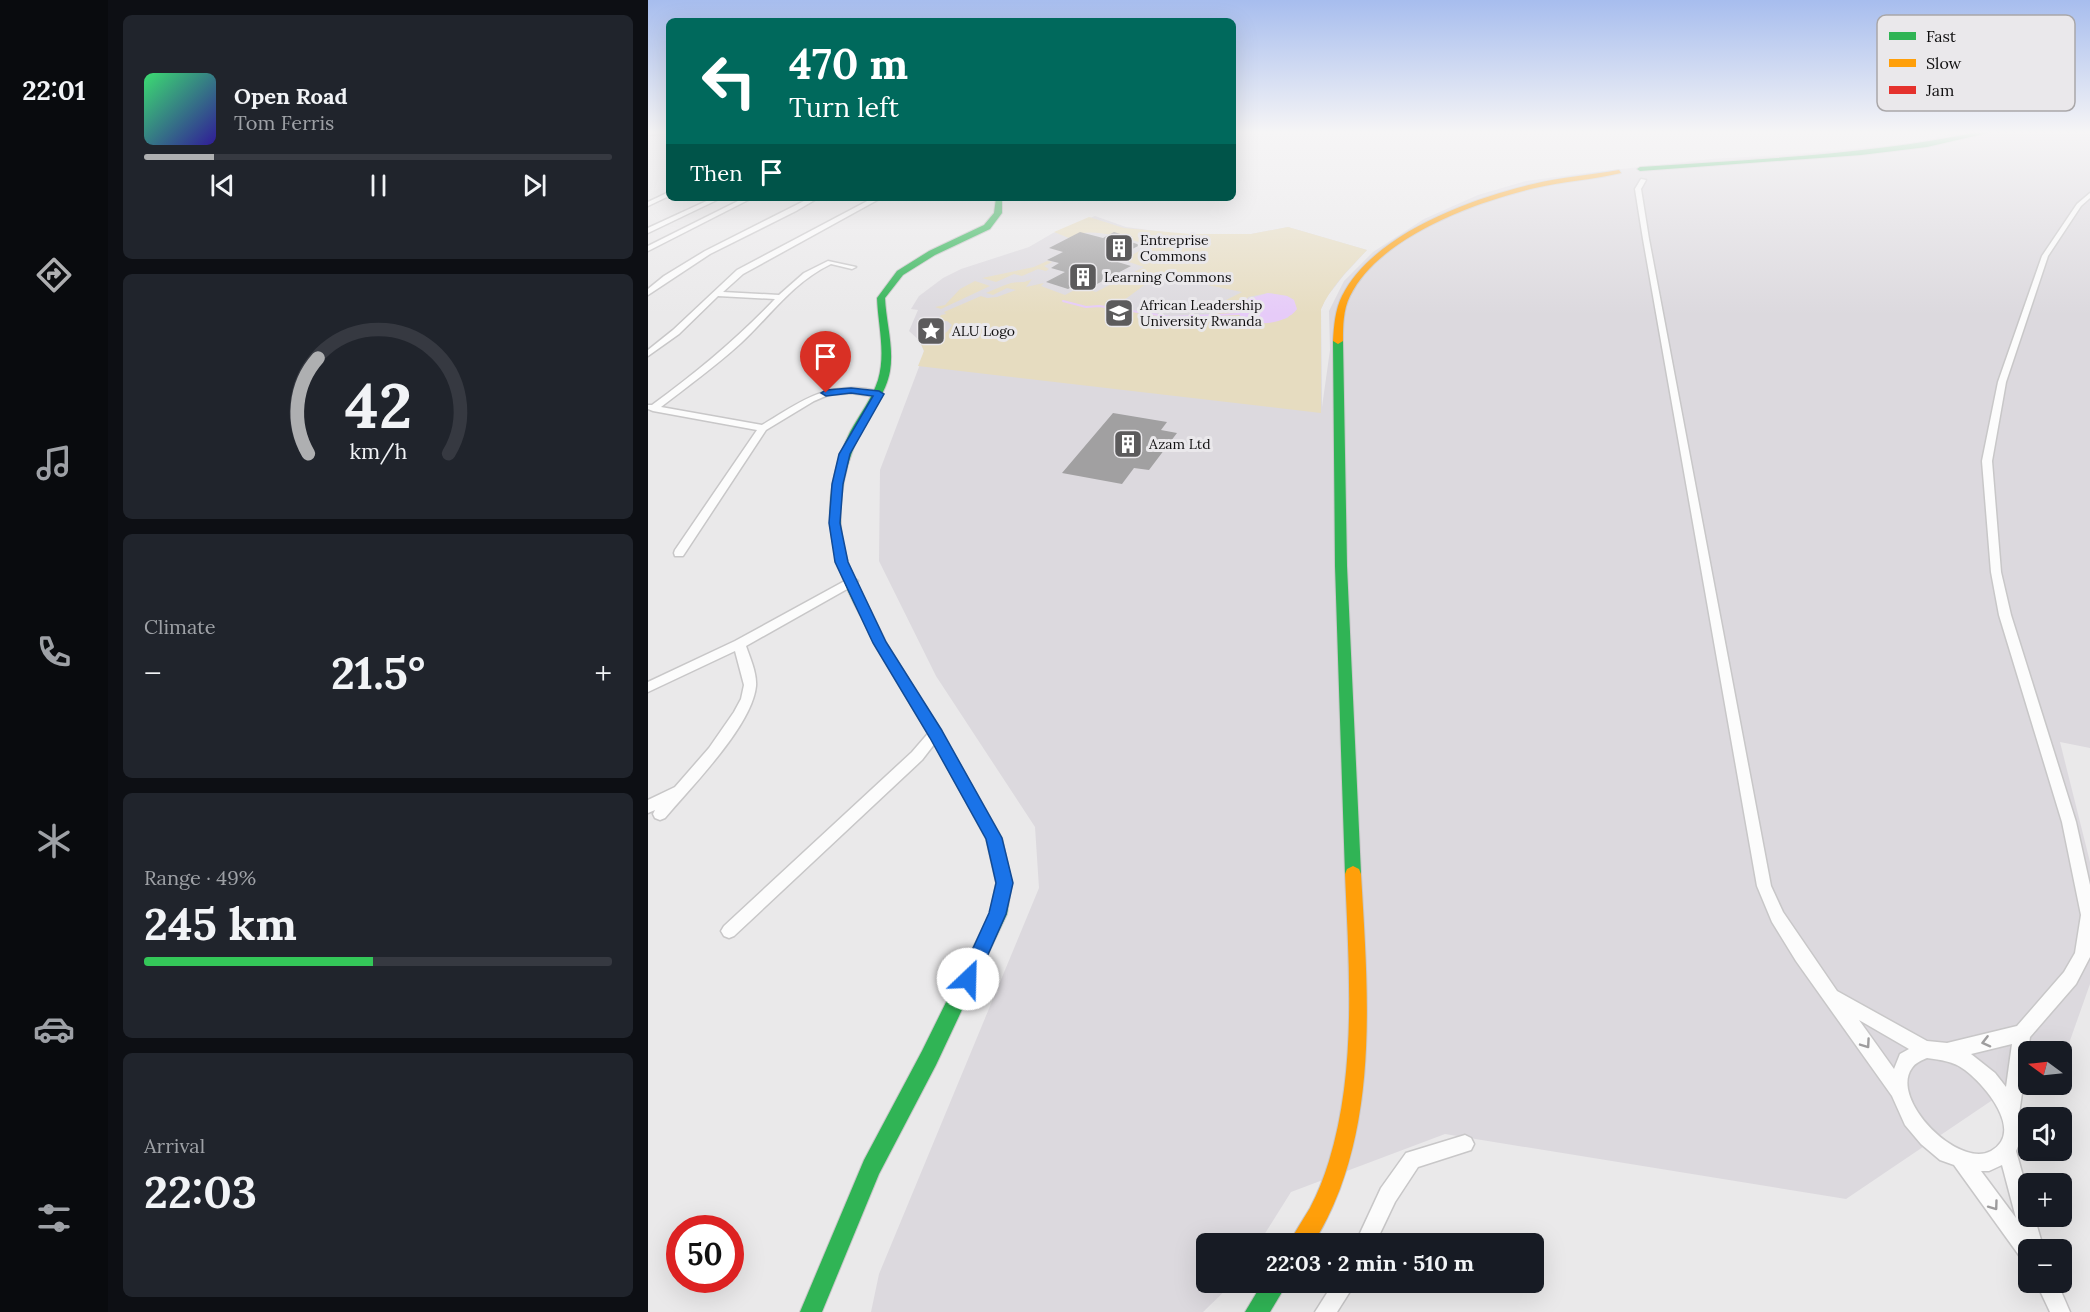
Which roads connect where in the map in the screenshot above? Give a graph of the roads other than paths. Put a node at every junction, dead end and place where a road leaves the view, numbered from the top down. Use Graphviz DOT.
graph roads {
  1 [pos="1509,192"];
  2 [pos="1638,192"];
  3 [pos="666,195"];
  4 [pos="2090,195"];
  5 [pos="712,201"];
  6 [pos="743,201"];
  7 [pos="810,201"];
  8 [pos="872,201"];
  9 [pos="999,201"];
  10 [pos="648,204"];
  11 [pos="648,231"];
  12 [pos="648,249"];
  13 [pos="852,267"];
  14 [pos="648,293"];
  15 [pos="716,294"];
  16 [pos="779,297"];
  17 [pos="648,354"];
  18 [pos="879,394"];
  19 [pos="651,407"];
  20 [pos="763,428"];
  21 [pos="679,553"];
  22 [pos="852,581"];
  23 [pos="740,644"];
  24 [pos="648,687"];
  25 [pos="936,734"];
  26 [pos="654,810"];
  27 [pos="729,931"];
  28 [pos="1833,997"];
  29 [pos="2022,1033"];
  30 [pos="1925,1049"];
  31 [pos="1949,1051"];
  32 [pos="1900,1092"];
  33 [pos="2011,1115"];
  34 [pos="1465,1144"];
  35 [pos="2007,1151"];
  36 [pos="1961,1160"];
  37 [pos="1306,1233"];
  38 [pos="1370,1233"];
  39 [pos="2019,1239"];
  40 [pos="2031,1239"];
  41 [pos="1269,1293"];
  42 [pos="1338,1293"];
  43 [pos="2051,1293"];
  44 [pos="810,1312"];
  45 [pos="1256,1312"];
  46 [pos="1325,1312"];
  47 [pos="2060,1312"];
  1 -- 37 [label="main road"];
  2 -- 28 [label="street"];
  3 -- 10 [label="street"];
  4 -- 29 [label="street"];
  5 -- 11 [label="street"];
  6 -- 12 [label="street"];
  7 -- 14 [label="street"];
  8 -- 15 [label="street"];
  9 -- 18 [label="main road"];
  13 -- 16 [label="street"];
  15 -- 16 [label="street"];
  15 -- 17 [label="street"];
  16 -- 19 [label="street"];
  18 -- 20 [label="street"];
  18 -- 22 [label="main road"];
  19 -- 20 [label="street"];
  20 -- 21 [label="street"];
  22 -- 23 [label="street"];
  22 -- 25 [label="main road"];
  23 -- 24 [label="street"];
  23 -- 26 [label="street"];
  25 -- 27 [label="street"];
  25 -- 44 [label="main road"];
  28 -- 30 [label="street"];
  28 -- 32 [label="street, one-way"];
  29 -- 31 [label="street, one-way"];
  29 -- 33 [label="street"];
  30 -- 31 [label="street"];
  30 -- 32 [label="street"];
  31 -- 33 [label="street"];
  32 -- 36 [label="street"];
  33 -- 35 [label="street"];
  34 -- 38 [label="street"];
  35 -- 36 [label="street"];
  35 -- 40 [label="street"];
  36 -- 39 [label="street, one-way"];
  41 -- 45 [label="main road"];
  42 -- 46 [label="street"];
  43 -- 47 [label="street"];
}
